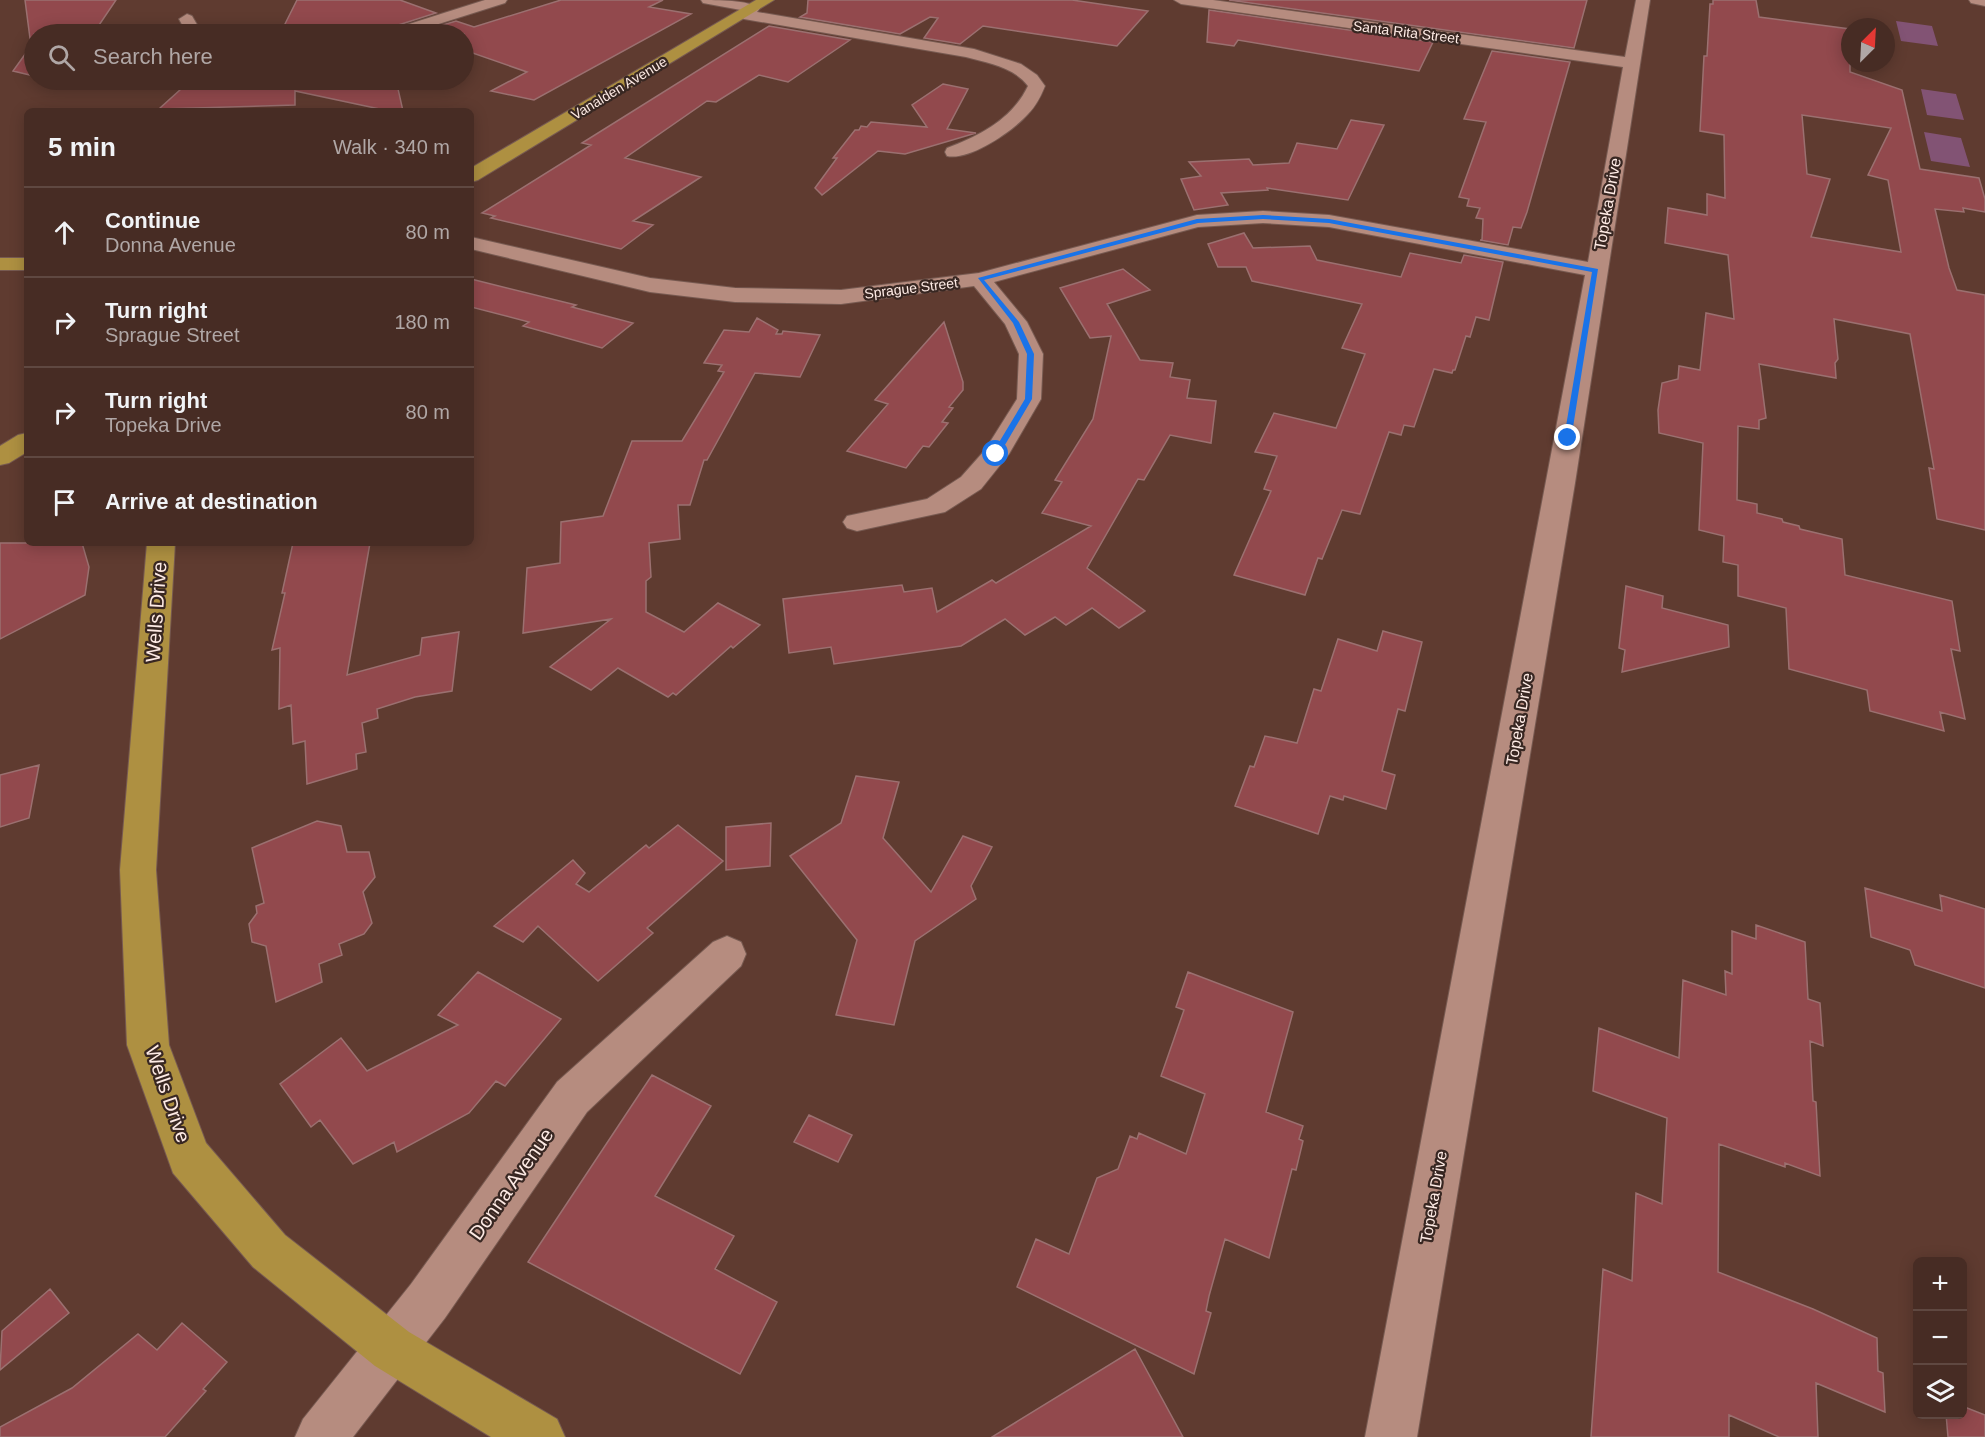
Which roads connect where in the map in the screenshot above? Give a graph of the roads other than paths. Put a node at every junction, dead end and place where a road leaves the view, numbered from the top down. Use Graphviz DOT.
graph roads {
  1 [pos="500,0"];
  2 [pos="708,0"];
  3 [pos="1181,0"];
  4 [pos="1643,0"];
  5 [pos="1976,0"];
  6 [pos="1212,2"];
  7 [pos="1985,2"];
  8 [pos="755,7"];
  9 [pos="187,19"];
  10 [pos="189,24"];
  11 [pos="424,24"];
  12 [pos="1631,63"];
  13 [pos="954,152"];
  14 [pos="474,174"];
  15 [pos="474,244"];
  16 [pos="0,264"];
  17 [pos="24,264"];
  18 [pos="1595,270"];
  19 [pos="980,279"];
  20 [pos="24,443"];
  21 [pos="0,458"];
  22 [pos="857,522"];
  23 [pos="161,546"];
  24 [pos="727,954"];
  25 [pos="392,1349"];
  26 [pos="321,1437"];
  27 [pos="539,1437"];
  28 [pos="1391,1437"];
  1 -- 11 [label="street"];
  2 -- 8 [label="street"];
  3 -- 6 [label="street, Santa Rita Street"];
  4 -- 12 [label="street, Topeka Drive"];
  5 -- 7 [label="street"];
  6 -- 12 [label="street, Santa Rita Street"];
  8 -- 13 [label="street"];
  8 -- 14 [label="main road, Vanalden Avenue"];
  9 -- 10 [label="street"];
  12 -- 18 [label="street, Topeka Drive"];
  15 -- 19 [label="street, Sprague Street"];
  16 -- 17 [label="main road"];
  18 -- 19 [label="street, Sprague Street"];
  18 -- 28 [label="street, Topeka Drive"];
  19 -- 22 [label="street"];
  20 -- 21 [label="main road"];
  23 -- 25 [label="main road, Wells Drive"];
  24 -- 25 [label="street, Donna Avenue"];
  25 -- 26 [label="street, Donna Avenue"];
  25 -- 27 [label="main road, Wells Drive"];
}
